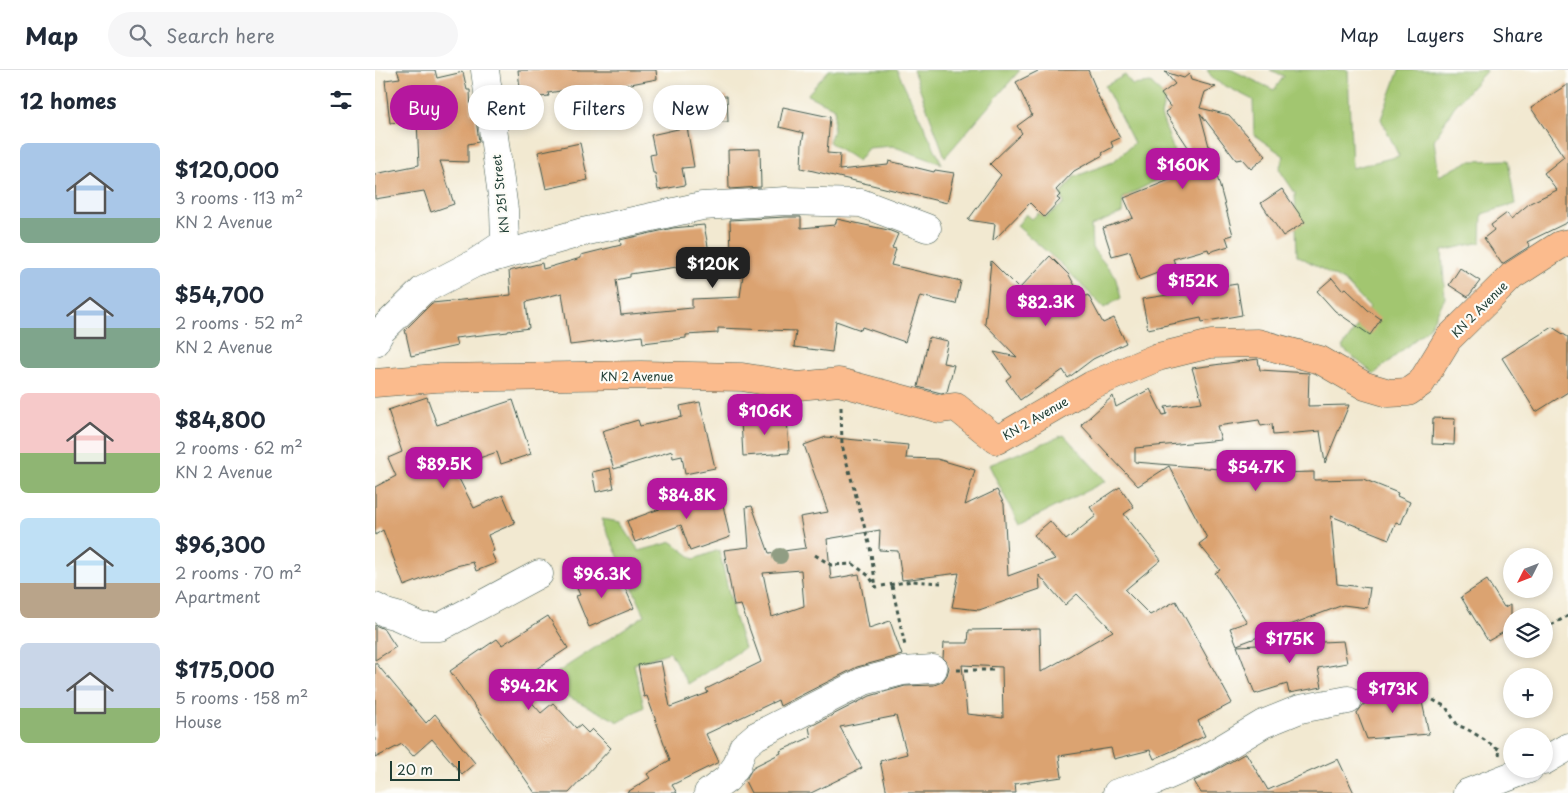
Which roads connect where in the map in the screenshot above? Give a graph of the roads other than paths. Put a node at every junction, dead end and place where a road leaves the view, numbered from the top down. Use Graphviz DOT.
graph roads {
  1 [pos="485,70"];
  2 [pos="927,228"];
  3 [pos="1568,243"];
  4 [pos="475,263"];
  5 [pos="375,342"];
  6 [pos="375,383"];
  7 [pos="539,574"];
  8 [pos="375,607"];
  9 [pos="933,669"];
  10 [pos="1348,700"];
  11 [pos="1568,747"];
  12 [pos="1553,756"];
  13 [pos="1506,778"];
  14 [pos="708,793"];
  15 [pos="1117,793"];
  16 [pos="1467,793"];
  1 -- 4 [label="street, KN 251 Street"];
  2 -- 4 [label="street"];
  3 -- 6 [label="main road, KN 2 Avenue"];
  4 -- 5 [label="street, KN 251 Street"];
  7 -- 8 [label="street"];
  9 -- 14 [label="street"];
  10 -- 15 [label="street"];
  11 -- 12 [label="street"];
  13 -- 16 [label="street"];
}
